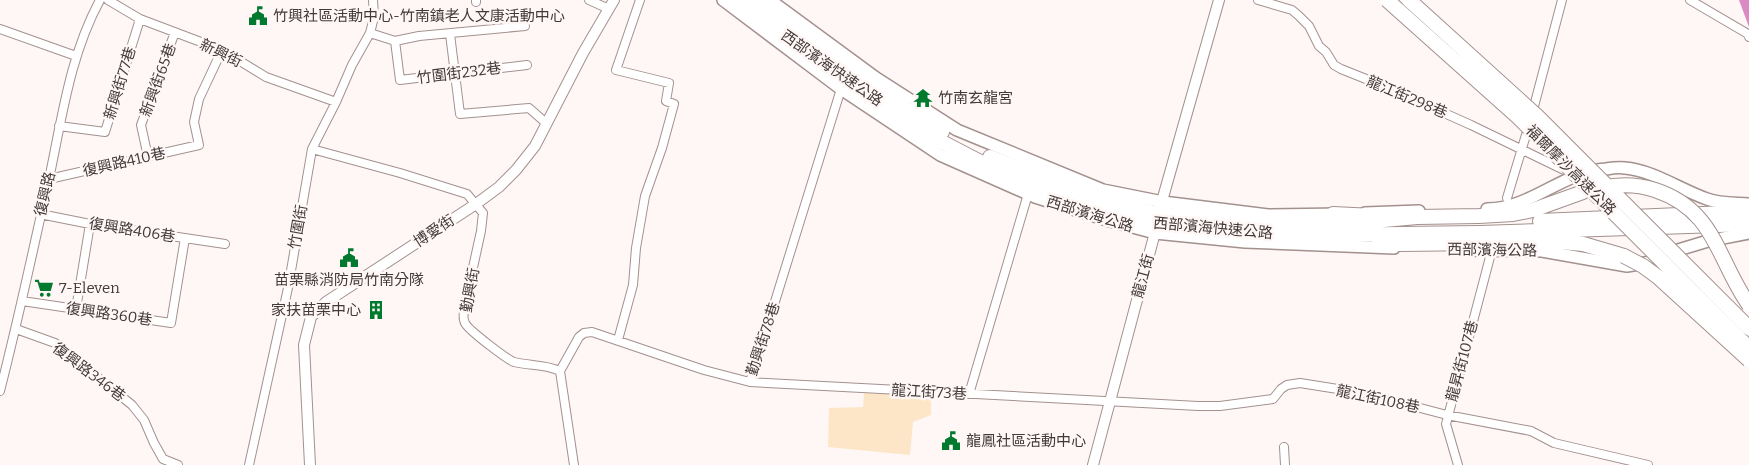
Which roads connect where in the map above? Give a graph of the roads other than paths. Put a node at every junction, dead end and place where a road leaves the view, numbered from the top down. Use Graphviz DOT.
graph roads {
  1 [pos="100,0"];
  2 [pos="108,0"];
  3 [pos="373,0"];
  4 [pos="589,0"];
  5 [pos="640,0"];
  6 [pos="723,0"];
  7 [pos="738,0"];
  8 [pos="755,0"];
  9 [pos="770,0"];
  10 [pos="1258,0"];
  11 [pos="1386,0"];
  12 [pos="1409,0"];
  13 [pos="1562,0"];
  14 [pos="1690,0"];
  15 [pos="1217,1"];
  16 [pos="611,4"];
  17 [pos="793,16"];
  18 [pos="140,19"];
  19 [pos="525,26"];
  20 [pos="0,30"];
  21 [pos="176,32"];
  22 [pos="370,33"];
  23 [pos="450,34"];
  24 [pos="1749,36"];
  25 [pos="395,41"];
  26 [pos="222,50"];
  27 [pos="76,56"];
  28 [pos="527,65"];
  29 [pos="454,74"];
  30 [pos="868,84"];
  31 [pos="841,89"];
  32 [pos="336,102"];
  33 [pos="882,116"];
  34 [pos="546,123"];
  35 [pos="59,126"];
  36 [pos="938,140"];
  37 [pos="312,149"];
  38 [pos="1522,150"];
  39 [pos="148,157"];
  40 [pos="1573,177"];
  41 [pos="49,179"];
  42 [pos="1028,194"];
  43 [pos="1507,198"];
  44 [pos="476,204"];
  45 [pos="1749,204"];
  46 [pos="1749,212"];
  47 [pos="40,214"];
  48 [pos="1158,218"];
  49 [pos="90,224"];
  50 [pos="1749,224"];
  51 [pos="1329,225"];
  52 [pos="1749,233"];
  53 [pos="185,238"];
  54 [pos="225,244"];
  55 [pos="1490,257"];
  56 [pos="22,301"];
  57 [pos="1749,305"];
  58 [pos="76,309"];
  59 [pos="1749,328"];
  60 [pos="16,329"];
  61 [pos="618,340"];
  62 [pos="1749,348"];
  63 [pos="1749,360"];
  64 [pos="560,371"];
  65 [pos="750,382"];
  66 [pos="0,391"];
  67 [pos="969,394"];
  68 [pos="1109,400"];
  69 [pos="1447,415"];
  70 [pos="1284,447"];
  71 [pos="178,465"];
  72 [pos="250,465"];
  73 [pos="310,465"];
  74 [pos="574,465"];
  75 [pos="1093,465"];
  76 [pos="1285,465"];
  77 [pos="1458,465"];
  78 [pos="1648,465"];
  1 -- 27 [label="street, 復興路"];
  2 -- 18 [label="street, 新興街"];
  3 -- 22 [label="street, 竹圍街"];
  4 -- 16 [label="street"];
  5 -- 61 [label="street"];
  6 -- 31 [label="main road, 西部濱海公路"];
  7 -- 36 [label="highway, 西部濱海快速公路"];
  8 -- 30 [label="highway, 西部濱海快速公路"];
  9 -- 17 [label="main road, 西部濱海公路"];
  10 -- 38 [label="street, 龍江街298巷"];
  11 -- 62 [label="highway, 福爾摩沙高速公路, bridge"];
  12 -- 59 [label="highway, 福爾摩沙高速公路, bridge"];
  13 -- 38 [label="street"];
  14 -- 24 [label="street"];
  15 -- 48 [label="street, 龍江街"];
  16 -- 34 [label="street, 博愛街"];
  17 -- 30 [label="highway"];
  17 -- 48 [label="main road, 西部濱海公路"];
  18 -- 21 [label="street, 新興街"];
  18 -- 35 [label="street, 新興街77巷"];
  19 -- 23 [label="street"];
  20 -- 27 [label="street"];
  21 -- 26 [label="street, 新興街"];
  21 -- 39 [label="street, 新興街65巷"];
  22 -- 25 [label="street"];
  22 -- 32 [label="street, 竹圍街"];
  23 -- 25 [label="street"];
  23 -- 29 [label="street"];
  25 -- 29 [label="street, 竹圍街232巷"];
  26 -- 32 [label="street, 新興街"];
  26 -- 39 [label="street, 復興路410巷"];
  27 -- 35 [label="street, 復興路"];
  28 -- 29 [label="street, 竹圍街232巷"];
  29 -- 34 [label="street"];
  30 -- 48 [label="highway, 西部濱海快速公路"];
  31 -- 33 [label="main road, 西部濱海公路"];
  31 -- 65 [label="street, 勤興街78巷"];
  32 -- 37 [label="street, 竹圍街"];
  33 -- 36 [label="highway"];
  33 -- 42 [label="main road, 西部濱海公路"];
  34 -- 44 [label="street, 博愛街"];
  35 -- 41 [label="street, 復興路"];
  36 -- 48 [label="highway, 西部濱海快速公路"];
  37 -- 44 [label="street"];
  37 -- 72 [label="street, 竹圍街"];
  38 -- 40 [label="street, 龍江街298巷"];
  38 -- 43 [label="street"];
  39 -- 41 [label="street, 復興路410巷"];
  40 -- 45 [label="main road, 西部濱海公路"];
  40 -- 51 [label="main road, 西部濱海公路"];
  41 -- 47 [label="street, 復興路"];
  42 -- 48 [label="main road, 西部濱海公路"];
  42 -- 67 [label="street"];
  44 -- 64 [label="street, 勤興街"];
  44 -- 73 [label="street, 博愛街"];
  46 -- 51 [label="highway, 西部濱海快速公路"];
  47 -- 49 [label="street, 復興路406巷"];
  47 -- 56 [label="street, 復興路"];
  48 -- 51 [label="main road, 西部濱海公路"];
  48 -- 51 [label="highway, 西部濱海快速公路"];
  48 -- 52 [label="main road, 西部濱海公路"];
  48 -- 68 [label="street, 龍江街"];
  49 -- 53 [label="street, 復興路406巷"];
  49 -- 58 [label="street"];
  50 -- 51 [label="highway, 西部濱海快速公路"];
  51 -- 57 [label="highway, bridge"];
  51 -- 63 [label="highway, bridge"];
  53 -- 54 [label="street, 復興路406巷"];
  53 -- 58 [label="street, 復興路360巷"];
  55 -- 69 [label="street, 龍昇街107巷"];
  56 -- 58 [label="street, 復興路360巷"];
  56 -- 60 [label="street, 復興路"];
  60 -- 66 [label="street, 復興路"];
  60 -- 71 [label="street, 復興路346巷"];
  61 -- 64 [label="street, 勤興街78巷"];
  61 -- 65 [label="street, 勤興街78巷"];
  64 -- 74 [label="street"];
  65 -- 67 [label="street, 龍江街73巷"];
  67 -- 68 [label="street, 龍江街73巷"];
  68 -- 69 [label="street, 龍江街108巷"];
  68 -- 75 [label="street, 龍江街"];
  69 -- 77 [label="street, 龍昇街107巷"];
  69 -- 78 [label="street, 龍江街108巷"];
  70 -- 76 [label="street"];
}
